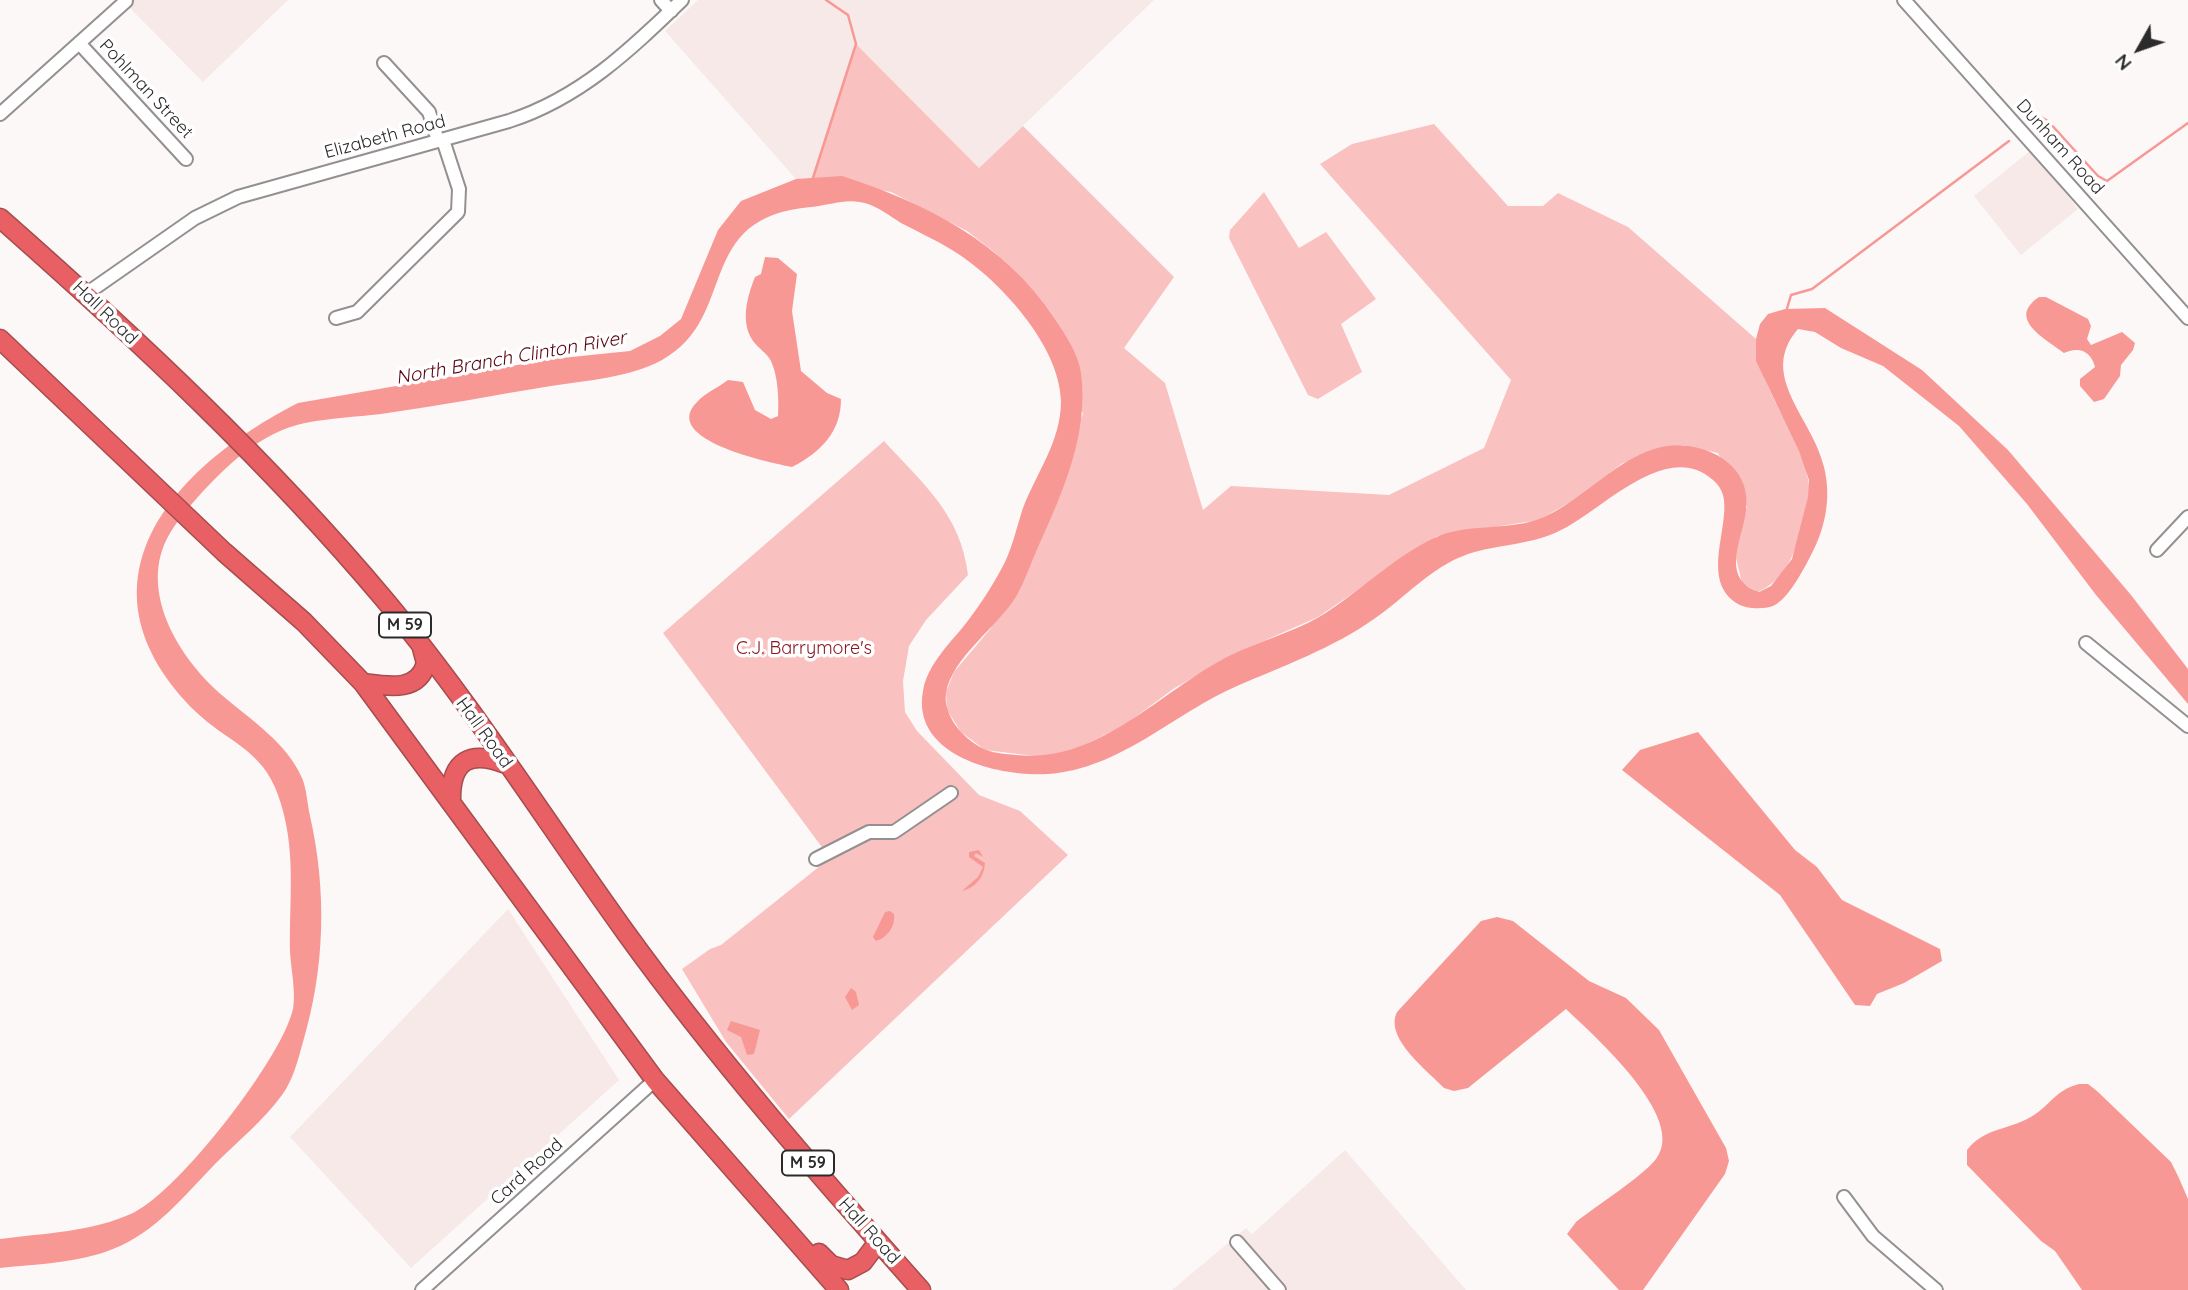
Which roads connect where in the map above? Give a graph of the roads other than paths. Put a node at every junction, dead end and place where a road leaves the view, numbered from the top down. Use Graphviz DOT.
graph roads {
  1 [pos="661,0"];
  2 [pos="682,0"];
  3 [pos="1904,0"];
  4 [pos="126,1"];
  5 [pos="671,11"];
  6 [pos="79,43"];
  7 [pos="384,62"];
  8 [pos="0,114"];
  9 [pos="440,141"];
  10 [pos="187,159"];
  11 [pos="0,218"];
  12 [pos="0,231"];
  13 [pos="53,265"];
  14 [pos="86,293"];
  15 [pos="336,318"];
  16 [pos="2188,318"];
  17 [pos="0,339"];
  18 [pos="2188,517"];
  19 [pos="2157,550"];
  20 [pos="2086,643"];
  21 [pos="421,646"];
  22 [pos="363,684"];
  23 [pos="2188,726"];
  24 [pos="506,764"];
  25 [pos="951,793"];
  26 [pos="451,799"];
  27 [pos="816,859"];
  28 [pos="655,1080"];
  29 [pos="745,1185"];
  30 [pos="1844,1197"];
  31 [pos="878,1242"];
  32 [pos="1237,1242"];
  33 [pos="422,1290"];
  34 [pos="839,1290"];
  35 [pos="921,1290"];
  36 [pos="1279,1290"];
  37 [pos="1936,1290"];
  1 -- 5 [label="street"];
  2 -- 5 [label="street, Elizabeth Road"];
  3 -- 16 [label="street, Dunham Road"];
  4 -- 6 [label="street"];
  5 -- 9 [label="street, Elizabeth Road"];
  6 -- 8 [label="street"];
  6 -- 10 [label="street, Pohlman Street"];
  7 -- 9 [label="street"];
  9 -- 14 [label="street, Elizabeth Road"];
  9 -- 15 [label="street"];
  11 -- 13 [label="highway, Hall Road / M 59"];
  12 -- 13 [label="highway"];
  13 -- 14 [label="highway, Hall Road / M 59"];
  14 -- 21 [label="highway, Hall Road / M 59"];
  17 -- 22 [label="highway"];
  18 -- 19 [label="street"];
  20 -- 23 [label="street"];
  21 -- 22 [label="highway"];
  21 -- 24 [label="highway, Hall Road / M 59"];
  22 -- 26 [label="highway"];
  24 -- 26 [label="highway"];
  24 -- 31 [label="highway, Hall Road / M 59"];
  25 -- 27 [label="street"];
  26 -- 28 [label="highway"];
  28 -- 29 [label="highway"];
  28 -- 33 [label="street, Card Road"];
  29 -- 31 [label="highway"];
  29 -- 34 [label="highway"];
  30 -- 37 [label="street"];
  31 -- 35 [label="highway, Hall Road / M 59"];
  32 -- 36 [label="street"];
}
